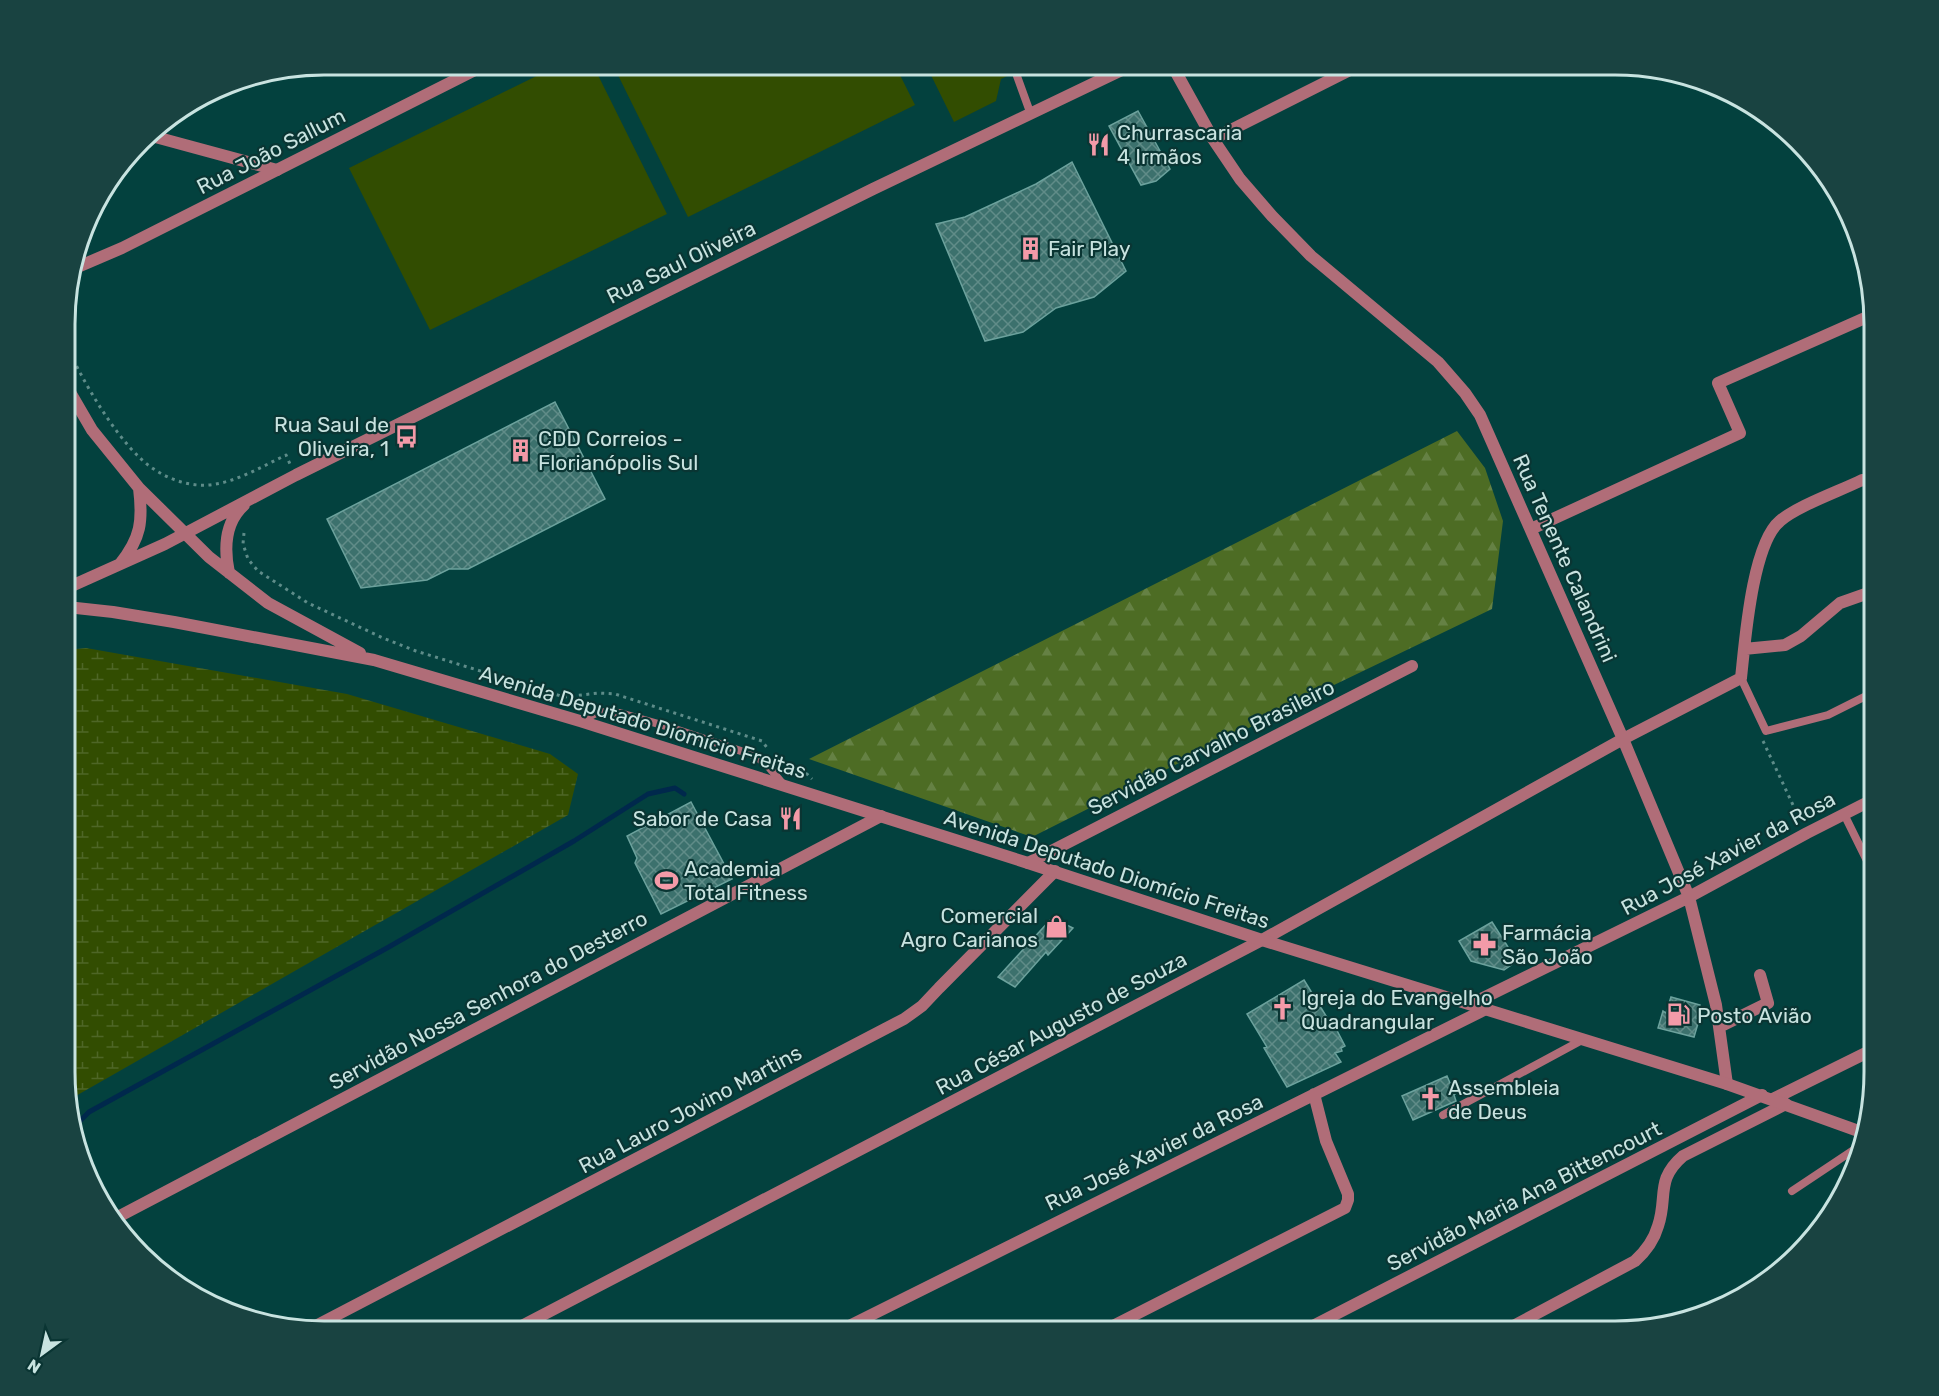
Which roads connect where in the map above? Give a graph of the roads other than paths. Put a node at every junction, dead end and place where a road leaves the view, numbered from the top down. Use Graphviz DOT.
graph roads {
  1 [pos="463,75"];
  2 [pos="1017,75"];
  3 [pos="1110,75"];
  4 [pos="1178,75"];
  5 [pos="1340,75"];
  6 [pos="1030,112"];
  7 [pos="159,138"];
  8 [pos="1213,139"];
  9 [pos="277,170"];
  10 [pos="82,266"];
  11 [pos="1864,319"];
  12 [pos="75,401"];
  13 [pos="1864,480"];
  14 [pos="139,488"];
  15 [pos="250,499"];
  16 [pos="1531,529"];
  17 [pos="185,534"];
  18 [pos="117,567"];
  19 [pos="229,573"];
  20 [pos="75,585"];
  21 [pos="1864,595"];
  22 [pos="75,608"];
  23 [pos="1744,649"];
  24 [pos="374,660"];
  25 [pos="1412,666"];
  26 [pos="1741,678"];
  27 [pos="1864,697"];
  28 [pos="580,721"];
  29 [pos="1623,739"];
  30 [pos="785,787"];
  31 [pos="1864,804"];
  32 [pos="1844,814"];
  33 [pos="881,816"];
  34 [pos="1864,855"];
  35 [pos="1028,863"];
  36 [pos="1055,872"];
  37 [pos="1689,897"];
  38 [pos="1262,940"];
  39 [pos="1760,975"];
  40 [pos="1471,1004"];
  41 [pos="1486,1009"];
  42 [pos="1719,1027"];
  43 [pos="1585,1039"];
  44 [pos="1864,1053"];
  45 [pos="1727,1084"];
  46 [pos="1314,1095"];
  47 [pos="1767,1097"];
  48 [pos="1785,1104"];
  49 [pos="1443,1115"];
  50 [pos="1825,1120"];
  51 [pos="1710,1122"];
  52 [pos="1857,1131"];
  53 [pos="1855,1139"];
  54 [pos="1701,1147"];
  55 [pos="1657,1149"];
  56 [pos="1852,1149"];
  57 [pos="1683,1156"];
  58 [pos="1792,1191"];
  59 [pos="121,1216"];
  60 [pos="325,1321"];
  61 [pos="531,1321"];
  62 [pos="859,1321"];
  63 [pos="1123,1321"];
  64 [pos="1323,1321"];
  65 [pos="1523,1321"];
  1 -- 9 [label="street, Rua João Sallum"];
  2 -- 6 [label="lane"];
  3 -- 6 [label="street, Rua Saul Oliveira"];
  4 -- 8 [label="street, Rua Tenente Calandrini"];
  5 -- 8 [label="street"];
  6 -- 15 [label="street, Rua Saul Oliveira"];
  7 -- 9 [label="street"];
  8 -- 16 [label="street, Rua Tenente Calandrini"];
  9 -- 10 [label="street, Rua João Sallum"];
  11 -- 16 [label="street"];
  12 -- 14 [label="street, Avenida Deputado Diomício Freitas"];
  13 -- 23 [label="street"];
  14 -- 17 [label="street, Avenida Deputado Diomício Freitas"];
  14 -- 18 [label="street"];
  15 -- 17 [label="street, Rua Saul Oliveira"];
  15 -- 19 [label="street, Rua Saul Oliveira"];
  16 -- 29 [label="street, Rua Tenente Calandrini"];
  17 -- 18 [label="street, Rua Saul Oliveira"];
  17 -- 19 [label="street, Avenida Deputado Diomício Freitas"];
  18 -- 20 [label="street, Rua Saul Oliveira"];
  19 -- 24 [label="street, Avenida Deputado Diomício Freitas"];
  21 -- 23 [label="street"];
  22 -- 24 [label="street, Avenida Deputado Diomício Freitas"];
  23 -- 26 [label="street"];
  24 -- 28 [label="street, Avenida Deputado Diomício Freitas"];
  25 -- 35 [label="street, Servidão Carvalho Brasileiro"];
  26 -- 27 [label="lane"];
  26 -- 29 [label="street, Rua César Augusto de Souza"];
  28 -- 30 [label="street, Avenida Deputado Diomício Freitas"];
  28 -- 30 [label="lane"];
  29 -- 37 [label="street, Rua Tenente Calandrini"];
  29 -- 38 [label="street, Rua César Augusto de Souza"];
  30 -- 33 [label="street, Avenida Deputado Diomício Freitas"];
  31 -- 32 [label="street, Rua José Xavier da Rosa"];
  32 -- 34 [label="lane"];
  32 -- 37 [label="street, Rua José Xavier da Rosa"];
  33 -- 35 [label="street, Avenida Deputado Diomício Freitas"];
  33 -- 59 [label="street, Servidão Nossa Senhora do Desterro"];
  35 -- 36 [label="street, Avenida Deputado Diomício Freitas"];
  36 -- 38 [label="street, Avenida Deputado Diomício Freitas"];
  36 -- 60 [label="street, Rua Lauro Jovino Martins"];
  37 -- 40 [label="street, Rua José Xavier da Rosa"];
  37 -- 42 [label="street, Rua Tenente Calandrini"];
  38 -- 40 [label="street, Avenida Deputado Diomício Freitas"];
  38 -- 61 [label="street, Rua César Augusto de Souza"];
  39 -- 42 [label="street"];
  40 -- 41 [label="street, Avenida Deputado Diomício Freitas"];
  41 -- 43 [label="street, Avenida Deputado Diomício Freitas"];
  41 -- 46 [label="street, Rua José Xavier da Rosa"];
  42 -- 45 [label="street, Rua Tenente Calandrini"];
  43 -- 45 [label="street, Avenida Deputado Diomício Freitas"];
  43 -- 49 [label="lane"];
  44 -- 47 [label="street, Servidão Maria Ana Bittencourt"];
  45 -- 47 [label="street, Avenida Deputado Diomício Freitas"];
  46 -- 62 [label="street, Rua José Xavier da Rosa"];
  46 -- 63 [label="street"];
  47 -- 48 [label="street, Avenida Deputado Diomício Freitas"];
  47 -- 51 [label="street, Servidão Maria Ana Bittencourt"];
  48 -- 50 [label="street, Avenida Deputado Diomício Freitas"];
  48 -- 54 [label="street"];
  50 -- 52 [label="street, Avenida Deputado Diomício Freitas"];
  50 -- 53 [label="street, Avenida Deputado Diomício Freitas"];
  51 -- 54 [label="street"];
  51 -- 55 [label="street, Servidão Maria Ana Bittencourt"];
  54 -- 57 [label="street"];
  55 -- 57 [label="street"];
  55 -- 64 [label="street, Servidão Maria Ana Bittencourt"];
  56 -- 58 [label="lane"];
  57 -- 65 [label="street"];
}
